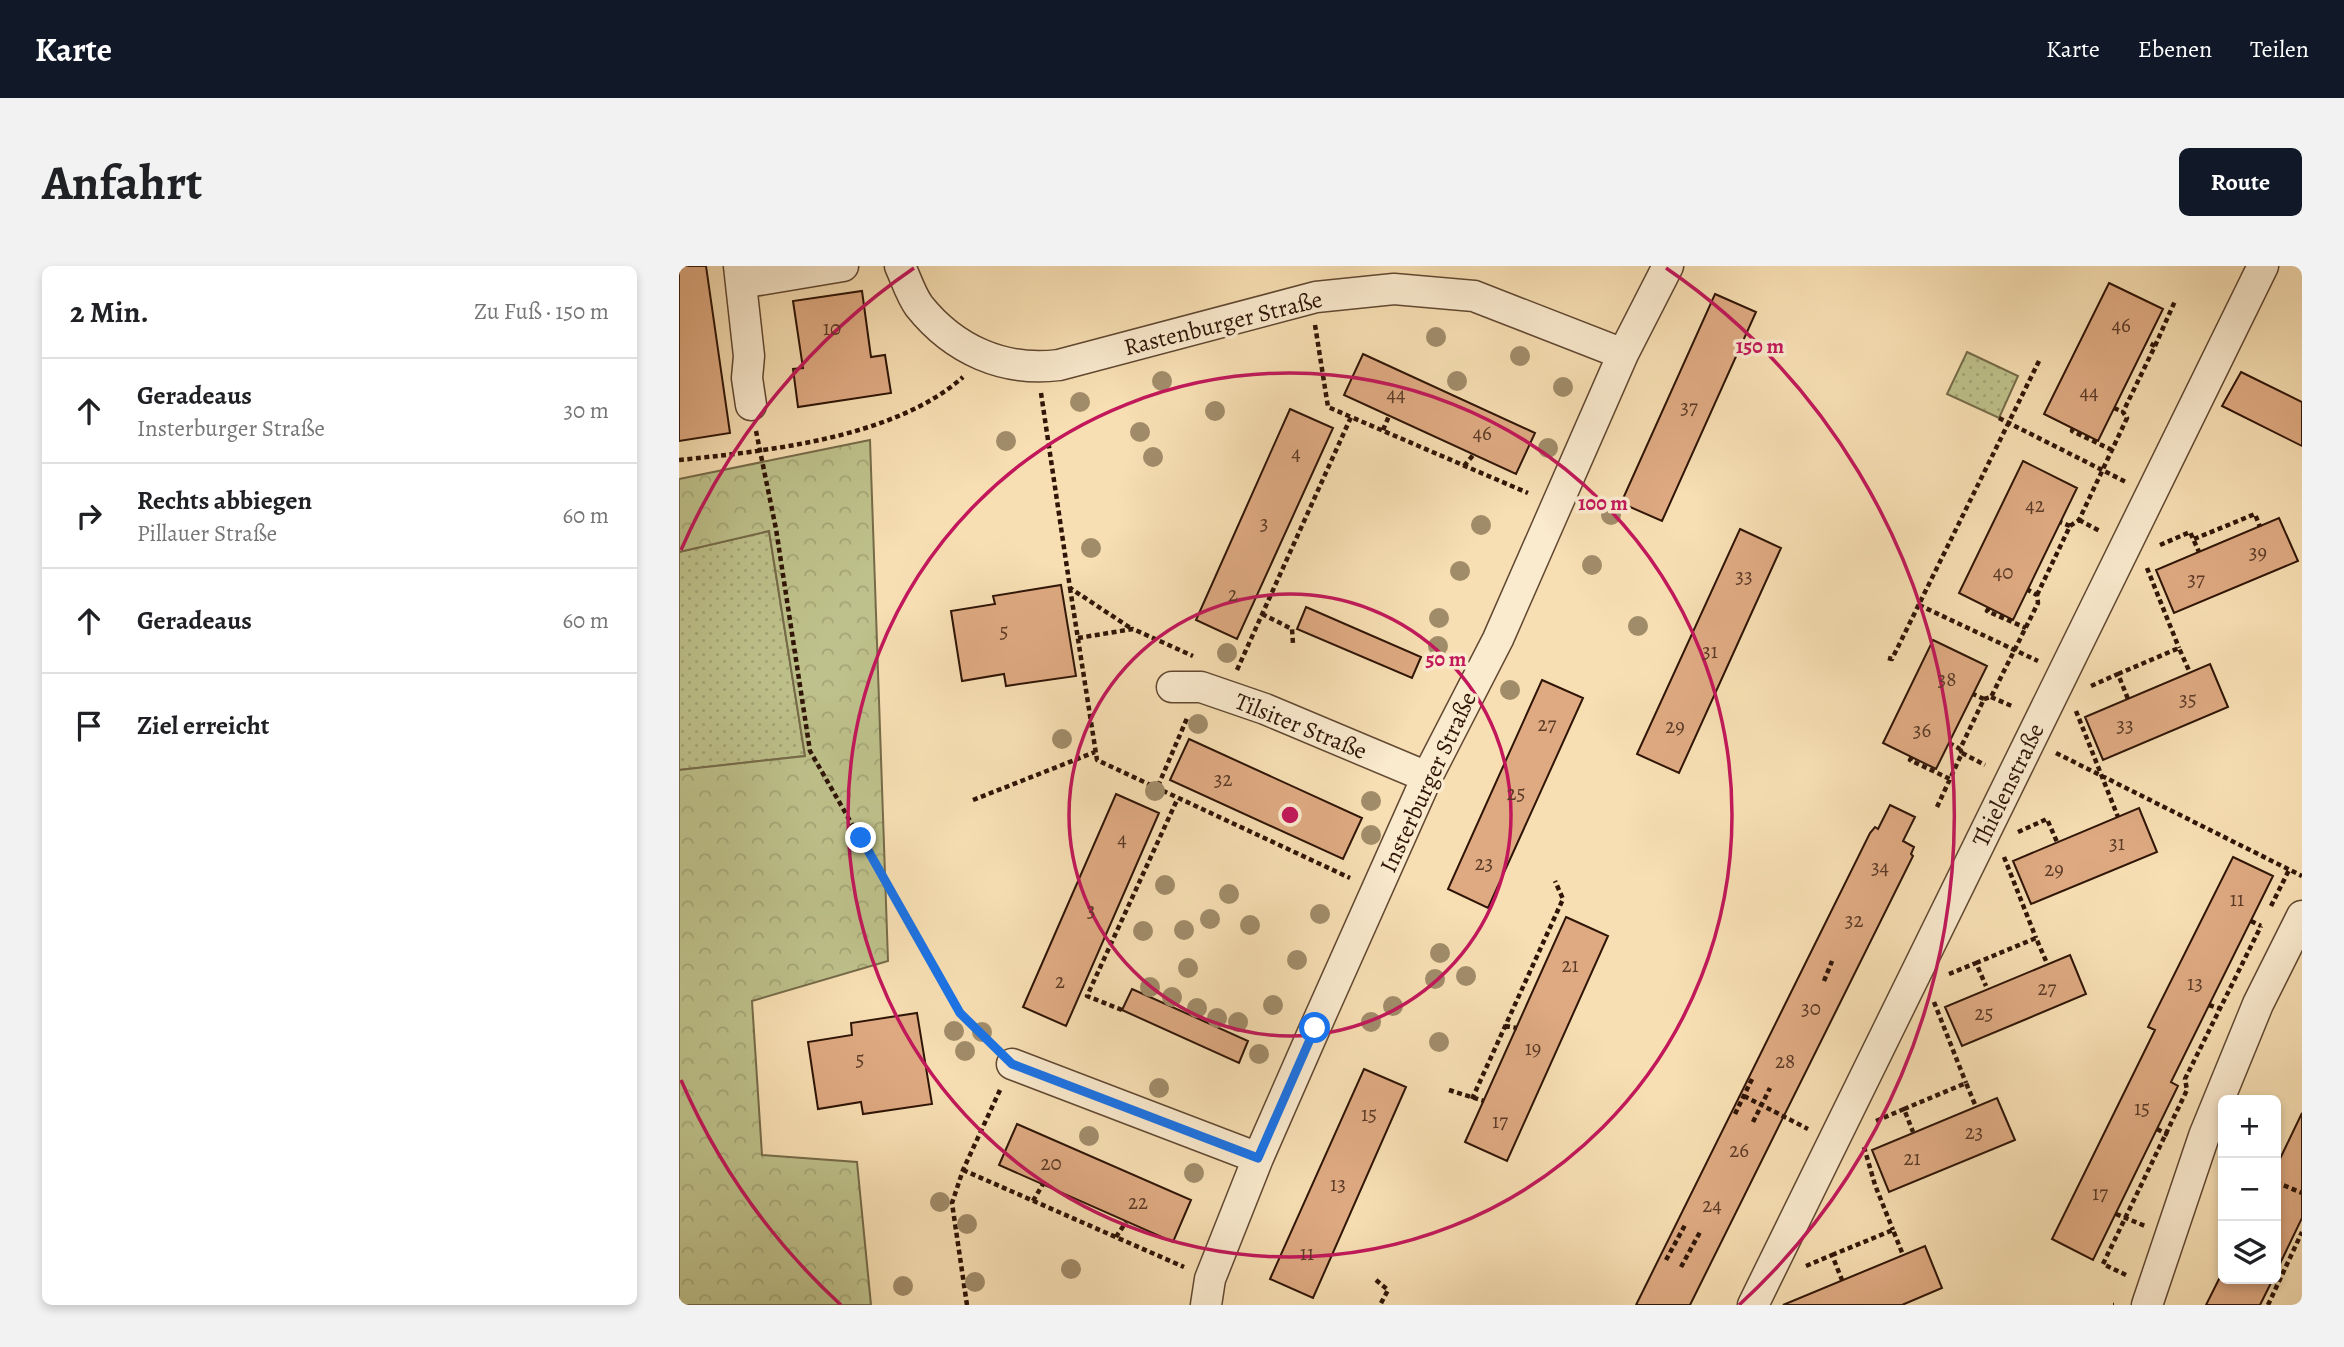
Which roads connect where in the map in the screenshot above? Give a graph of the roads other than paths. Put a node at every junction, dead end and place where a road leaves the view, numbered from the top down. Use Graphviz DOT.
graph roads {
  1 [pos="843,266"];
  2 [pos="900,266"];
  3 [pos="1668,266"];
  4 [pos="2263,266"];
  5 [pos="740,274"];
  6 [pos="1623,354"];
  7 [pos="751,405"];
  8 [pos="1172,687"];
  9 [pos="1427,777"];
  10 [pos="2302,916"];
  11 [pos="1012,1064"];
  12 [pos="1258,1158"];
  13 [pos="1208,1292"];
  14 [pos="1753,1305"];
  15 [pos="2147,1305"];
  1 -- 5 [label="street"];
  2 -- 6 [label="street, Rastenburger Straße"];
  3 -- 6 [label="street, Insterburger Straße"];
  4 -- 14 [label="street, Thielenstraße"];
  5 -- 7 [label="street"];
  6 -- 9 [label="street, Insterburger Straße"];
  8 -- 9 [label="street, Tilsiter Straße"];
  9 -- 12 [label="street, Insterburger Straße"];
  10 -- 15 [label="street"];
  11 -- 12 [label="street"];
  12 -- 13 [label="street, Insterburger Straße"];
}
